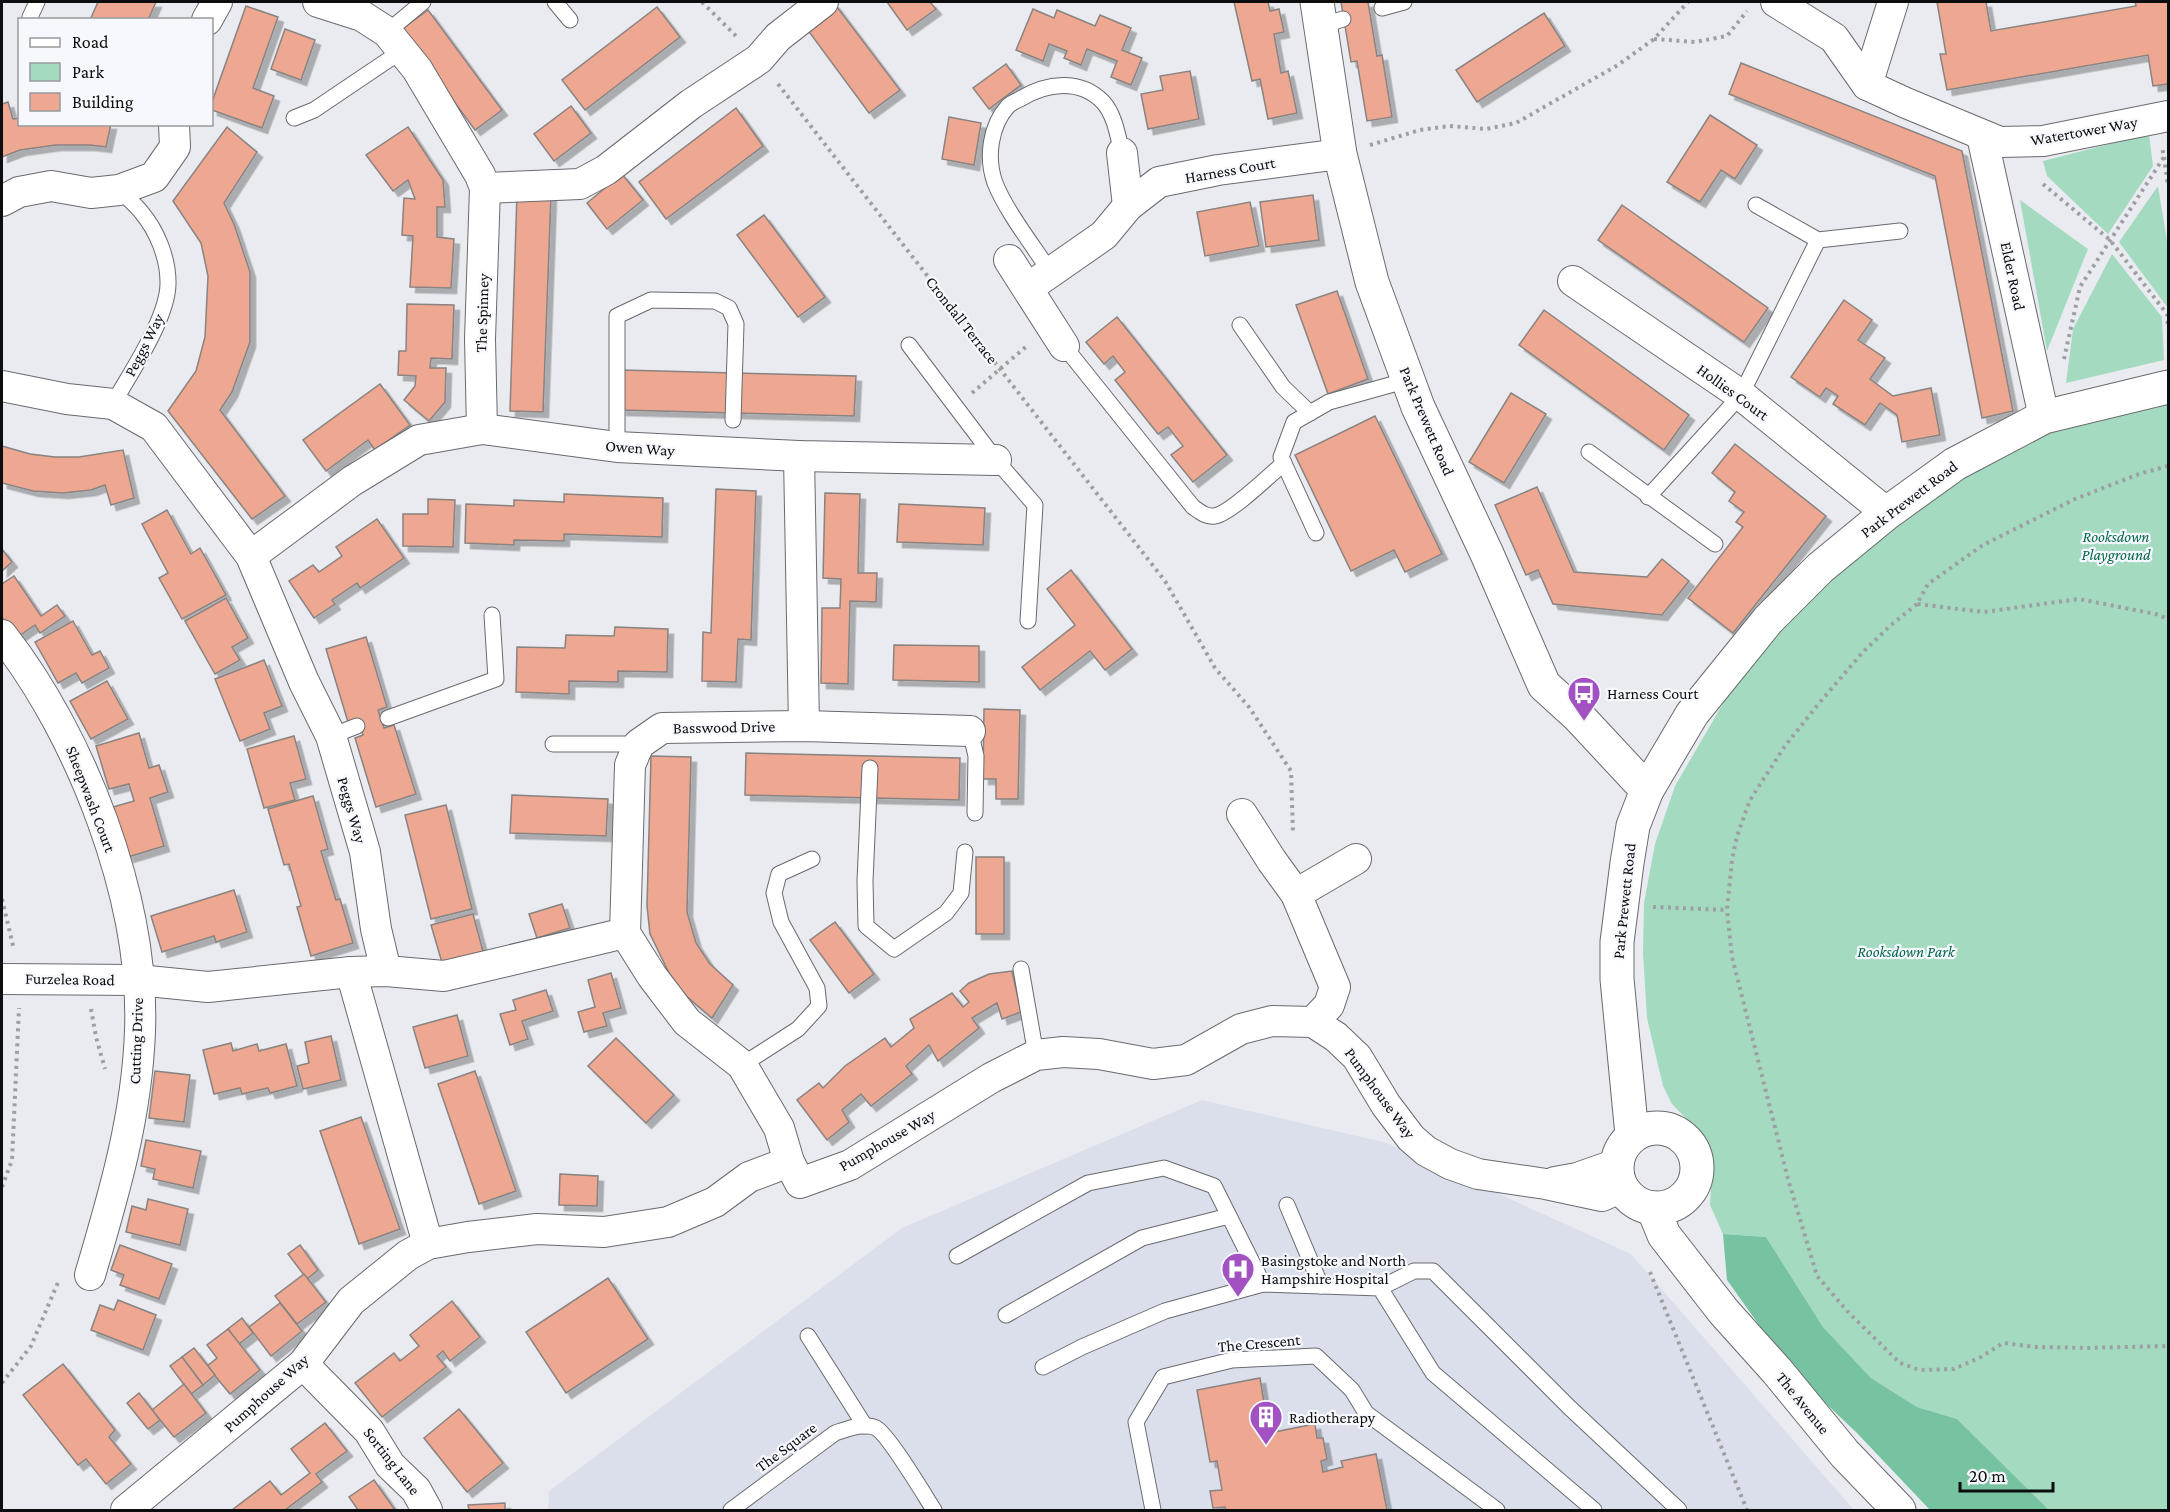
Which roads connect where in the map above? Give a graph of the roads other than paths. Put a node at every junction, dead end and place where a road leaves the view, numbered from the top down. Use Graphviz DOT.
graph roads {
  1 [pos="37,2"];
  2 [pos="218,2"];
  3 [pos="318,2"];
  4 [pos="423,2"];
  5 [pos="555,2"];
  6 [pos="823,2"];
  7 [pos="1404,2"];
  8 [pos="1893,2"];
  9 [pos="1762,6"];
  10 [pos="1382,8"];
  11 [pos="1327,16"];
  12 [pos="30,17"];
  13 [pos="208,18"];
  14 [pos="570,20"];
  15 [pos="395,41"];
  16 [pos="1867,85"];
  17 [pos="2163,117"];
  18 [pos="294,118"];
  19 [pos="174,126"];
  20 [pos="1982,136"];
  21 [pos="1122,153"];
  22 [pos="1340,154"];
  23 [pos="485,188"];
  24 [pos="119,190"];
  25 [pos="2,201"];
  26 [pos="1756,205"];
  27 [pos="1128,206"];
  28 [pos="1900,231"];
  29 [pos="1818,240"];
  30 [pos="1010,260"];
  31 [pos="1040,280"];
  32 [pos="1573,281"];
  33 [pos="1240,325"];
  34 [pos="1058,336"];
  35 [pos="909,345"];
  36 [pos="1408,380"];
  37 [pos="2,387"];
  38 [pos="2169,387"];
  39 [pos="1741,396"];
  40 [pos="113,404"];
  41 [pos="1310,413"];
  42 [pos="2044,417"];
  43 [pos="733,420"];
  44 [pos="482,429"];
  45 [pos="617,447"];
  46 [pos="1589,452"];
  47 [pos="799,456"];
  48 [pos="996,460"];
  49 [pos="1284,463"];
  50 [pos="1648,497"];
  51 [pos="1887,513"];
  52 [pos="1316,533"];
  53 [pos="1715,544"];
  54 [pos="251,556"];
  55 [pos="492,615"];
  56 [pos="1028,621"];
  57 [pos="2,635"];
  58 [pos="388,718"];
  59 [pos="804,726"];
  60 [pos="970,731"];
  61 [pos="553,744"];
  62 [pos="639,744"];
  63 [pos="870,768"];
  64 [pos="1647,790"];
  65 [pos="975,813"];
  66 [pos="1242,814"];
  67 [pos="965,852"];
  68 [pos="812,859"];
  69 [pos="1356,860"];
  70 [pos="1296,894"];
  71 [pos="625,933"];
  72 [pos="1021,969"];
  73 [pos="387,971"];
  74 [pos="351,972"];
  75 [pos="11,978"];
  76 [pos="138,980"];
  77 [pos="1313,1022"];
  78 [pos="1036,1055"];
  79 [pos="742,1065"];
  80 [pos="1645,1131"];
  81 [pos="789,1162"];
  82 [pos="1619,1176"];
  83 [pos="1688,1195"];
  84 [pos="1287,1205"];
  85 [pos="1653,1208"];
  86 [pos="1229,1216"];
  87 [pos="428,1244"];
  88 [pos="957,1256"];
  89 [pos="90,1275"];
  90 [pos="1263,1284"];
  91 [pos="1321,1287"];
  92 [pos="1380,1288"];
  93 [pos="1709,1293"];
  94 [pos="1006,1315"];
  95 [pos="808,1336"];
  96 [pos="303,1364"];
  97 [pos="1043,1367"];
  98 [pos="865,1426"];
  99 [pos="126,1510"];
  100 [pos="427,1510"];
  101 [pos="731,1510"];
  102 [pos="934,1510"];
  103 [pos="1153,1510"];
  104 [pos="1497,1510"];
  105 [pos="1594,1510"];
  106 [pos="1679,1510"];
  107 [pos="1899,1510"];
  1 -- 12 [label="lane"];
  2 -- 13 [label="street"];
  3 -- 15 [label="street, The Spinney"];
  4 -- 15 [label="lane"];
  5 -- 14 [label="lane"];
  6 -- 23 [label="street"];
  7 -- 10 [label="lane"];
  8 -- 16 [label="street"];
  9 -- 16 [label="street"];
  11 -- 22 [label="street, Park Prewett Road"];
  15 -- 18 [label="lane"];
  15 -- 23 [label="street, The Spinney"];
  16 -- 20 [label="street, Watertower Way"];
  17 -- 20 [label="street, Watertower Way"];
  19 -- 24 [label="street"];
  20 -- 42 [label="street, Elder Road"];
  21 -- 27 [label="street"];
  21 -- 31 [label="lane"];
  22 -- 27 [label="street, Harness Court"];
  22 -- 36 [label="street, Park Prewett Road"];
  23 -- 44 [label="street, The Spinney"];
  24 -- 25 [label="street"];
  24 -- 40 [label="lane, Peggs Way"];
  26 -- 29 [label="lane"];
  27 -- 31 [label="street, Harness Court"];
  28 -- 29 [label="lane"];
  29 -- 39 [label="lane"];
  30 -- 31 [label="street"];
  31 -- 34 [label="street"];
  32 -- 39 [label="street, Hollies Court"];
  33 -- 41 [label="lane"];
  34 -- 49 [label="lane"];
  35 -- 48 [label="lane"];
  36 -- 41 [label="lane"];
  36 -- 64 [label="street, Park Prewett Road"];
  37 -- 40 [label="street, Peggs Way"];
  38 -- 42 [label="street, Park Prewett Road"];
  39 -- 50 [label="lane"];
  39 -- 51 [label="street, Hollies Court"];
  40 -- 54 [label="street, Peggs Way"];
  41 -- 49 [label="lane"];
  42 -- 51 [label="street, Park Prewett Road"];
  43 -- 45 [label="lane"];
  44 -- 45 [label="street, Owen Way"];
  44 -- 54 [label="street"];
  45 -- 47 [label="street, Owen Way"];
  46 -- 50 [label="lane"];
  47 -- 48 [label="street, Owen Way"];
  47 -- 59 [label="street"];
  48 -- 56 [label="lane"];
  49 -- 52 [label="lane"];
  50 -- 53 [label="lane"];
  51 -- 64 [label="street, Park Prewett Road"];
  54 -- 73 [label="street, Peggs Way"];
  55 -- 58 [label="lane"];
  57 -- 76 [label="street, Sheepwash Court"];
  59 -- 60 [label="street, Basswood Drive"];
  59 -- 62 [label="street, Basswood Drive"];
  60 -- 65 [label="lane"];
  61 -- 62 [label="lane"];
  62 -- 71 [label="street"];
  63 -- 67 [label="lane"];
  64 -- 80 [label="street, Park Prewett Road"];
  66 -- 70 [label="street"];
  68 -- 79 [label="lane"];
  69 -- 70 [label="street"];
  70 -- 77 [label="street"];
  71 -- 73 [label="street"];
  71 -- 79 [label="street"];
  72 -- 78 [label="lane"];
  73 -- 74 [label="street"];
  74 -- 76 [label="street, Cutting Drive"];
  74 -- 87 [label="street"];
  75 -- 76 [label="street, Furzelea Road"];
  76 -- 89 [label="street, Cutting Drive"];
  77 -- 78 [label="street, Pumphouse Way"];
  77 -- 82 [label="street, Pumphouse Way"];
  78 -- 81 [label="street, Pumphouse Way"];
  79 -- 81 [label="street"];
  80 -- 82 [label="street"];
  80 -- 83 [label="street"];
  81 -- 87 [label="street, Pumphouse Way"];
  82 -- 85 [label="street"];
  83 -- 85 [label="street"];
  83 -- 93 [label="street, The Avenue"];
  84 -- 91 [label="lane"];
  85 -- 93 [label="street, The Avenue"];
  86 -- 88 [label="lane"];
  86 -- 90 [label="lane"];
  86 -- 94 [label="lane"];
  87 -- 96 [label="street, Pumphouse Way"];
  90 -- 91 [label="lane"];
  90 -- 97 [label="lane"];
  91 -- 92 [label="lane"];
  92 -- 105 [label="lane"];
  92 -- 106 [label="lane"];
  93 -- 107 [label="street, The Avenue"];
  95 -- 98 [label="lane"];
  96 -- 99 [label="street, Pumphouse Way"];
  96 -- 100 [label="street, Sorting Lane"];
  98 -- 101 [label="lane, The Square"];
  98 -- 102 [label="lane"];
  103 -- 104 [label="lane, The Crescent"];
}
